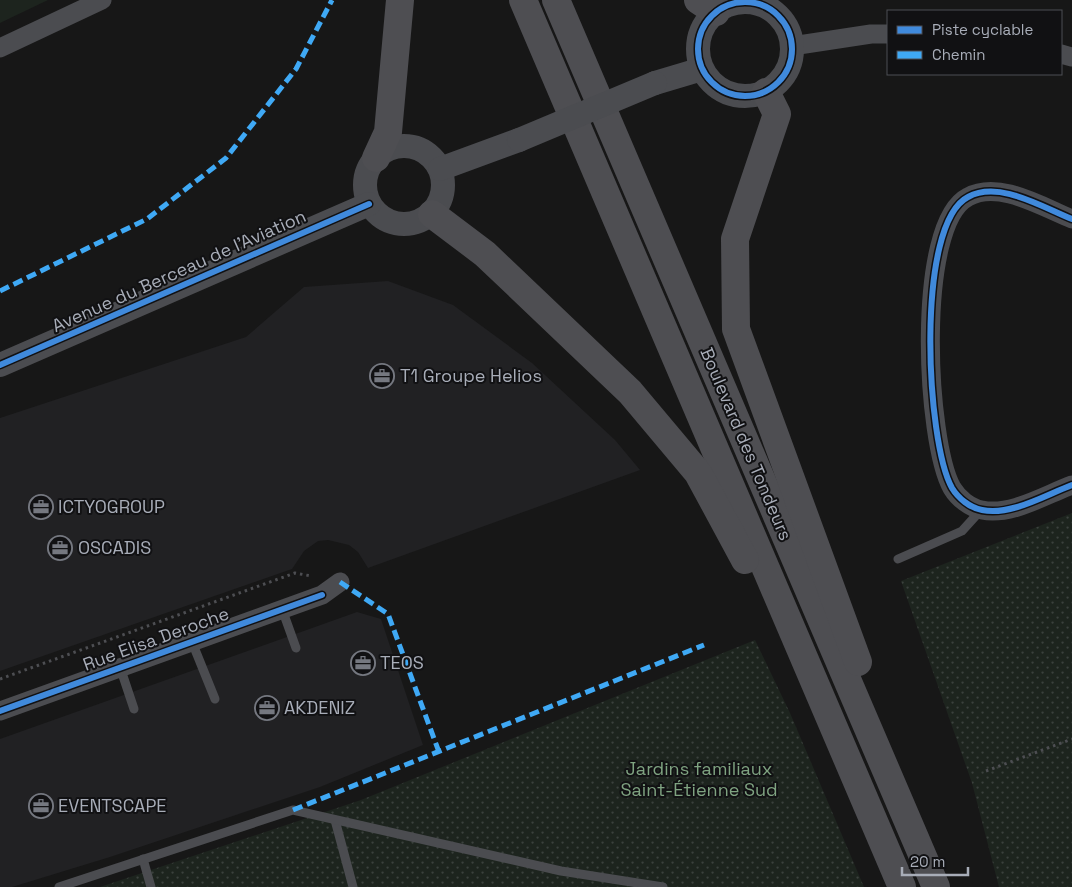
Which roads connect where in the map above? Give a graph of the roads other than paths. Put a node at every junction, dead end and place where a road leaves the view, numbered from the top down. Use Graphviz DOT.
graph roads {
  1 [pos="102,0"];
  2 [pos="400,0"];
  3 [pos="523,0"];
  4 [pos="556,0"];
  5 [pos="707,6"];
  6 [pos="887,34"];
  7 [pos="792,46"];
  8 [pos="0,48"];
  9 [pos="702,69"];
  10 [pos="766,92"];
  11 [pos="376,158"];
  12 [pos="440,169"];
  13 [pos="369,204"];
  14 [pos="432,214"];
  15 [pos="1072,219"];
  16 [pos="0,365"];
  17 [pos="1072,485"];
  18 [pos="981,510"];
  19 [pos="898,559"];
  20 [pos="340,582"];
  21 [pos="282,609"];
  22 [pos="192,642"];
  23 [pos="296,648"];
  24 [pos="120,667"];
  25 [pos="215,699"];
  26 [pos="824,704"];
  27 [pos="134,709"];
  28 [pos="0,711"];
  29 [pos="335,820"];
  30 [pos="144,859"];
  31 [pos="59,887"];
  32 [pos="151,887"];
  33 [pos="353,887"];
  34 [pos="663,887"];
  35 [pos="902,887"];
  36 [pos="936,887"];
  37 [pos="941,887"];
  1 -- 8 [label="street"];
  2 -- 11 [label="highway"];
  3 -- 26 [label="highway, Boulevard des Tondeurs"];
  4 -- 36 [label="highway, Boulevard des Tondeurs"];
  5 -- 7 [label="street"];
  5 -- 9 [label="street"];
  6 -- 7 [label="street"];
  7 -- 10 [label="street"];
  9 -- 10 [label="street"];
  9 -- 12 [label="street, bridge"];
  10 -- 37 [label="highway"];
  11 -- 12 [label="street"];
  11 -- 13 [label="street"];
  12 -- 14 [label="street"];
  13 -- 14 [label="street"];
  13 -- 16 [label="street, Avenue du Berceau de l'Aviation"];
  14 -- 26 [label="highway"];
  15 -- 18 [label="street"];
  17 -- 18 [label="street"];
  18 -- 19 [label="lane"];
  20 -- 21 [label="street, Rue Elisa Deroche"];
  21 -- 22 [label="street, Rue Elisa Deroche"];
  21 -- 23 [label="lane"];
  22 -- 24 [label="street, Rue Elisa Deroche"];
  22 -- 25 [label="lane, Rue Elisa Deroche"];
  24 -- 27 [label="lane, Rue Elisa Deroche"];
  24 -- 28 [label="street, Rue Elisa Deroche"];
  26 -- 35 [label="highway, Boulevard des Tondeurs"];
  29 -- 30 [label="lane"];
  29 -- 33 [label="lane"];
  29 -- 34 [label="lane"];
  30 -- 31 [label="lane"];
  30 -- 32 [label="lane"];
}
